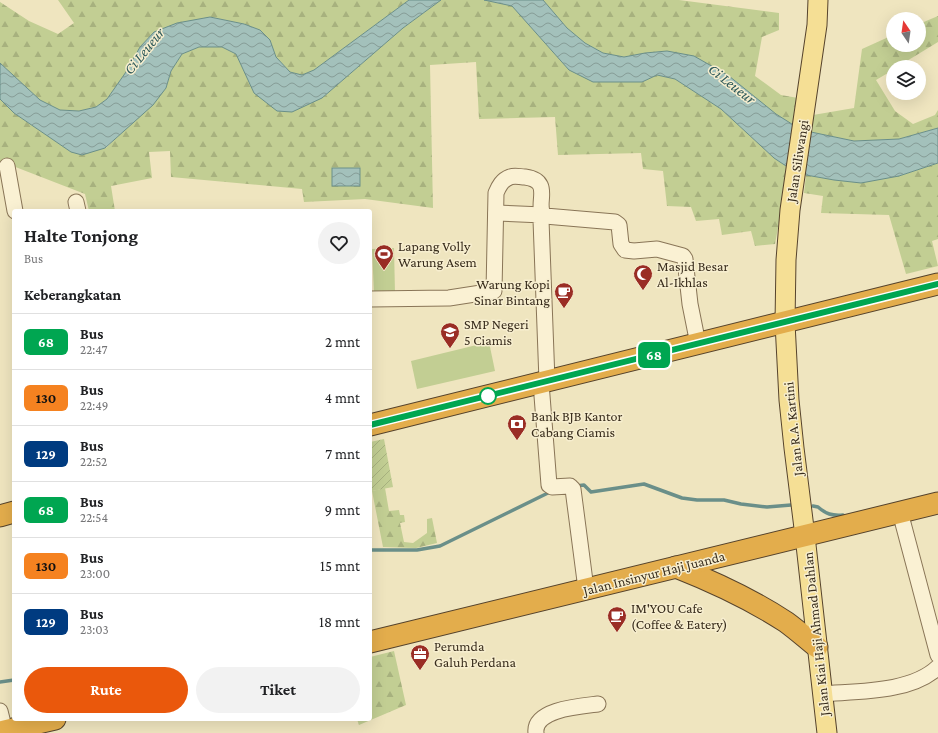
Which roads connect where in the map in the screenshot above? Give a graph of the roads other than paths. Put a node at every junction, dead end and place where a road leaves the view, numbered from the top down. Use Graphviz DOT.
graph roads {
  1 [pos="818,0"];
  2 [pos="7,166"];
  3 [pos="15,209"];
  4 [pos="496,213"];
  5 [pos="543,215"];
  6 [pos="938,284"];
  7 [pos="372,299"];
  8 [pos="785,323"];
  9 [pos="698,344"];
  10 [pos="544,382"];
  11 [pos="372,425"];
  12 [pos="938,503"];
  13 [pos="900,512"];
  14 [pos="12,513"];
  15 [pos="0,516"];
  16 [pos="805,536"];
  17 [pos="676,567"];
  18 [pos="586,590"];
  19 [pos="372,642"];
  20 [pos="817,647"];
  21 [pos="938,655"];
  22 [pos="938,667"];
  23 [pos="822,694"];
  24 [pos="598,704"];
  25 [pos="2,725"];
  26 [pos="48,725"];
  27 [pos="536,733"];
  28 [pos="827,733"];
  1 -- 8 [label="main road, Jalan Siliwangi"];
  2 -- 3 [label="street"];
  4 -- 5 [label="street"];
  4 -- 5 [label="street"];
  4 -- 7 [label="street"];
  5 -- 9 [label="street"];
  5 -- 10 [label="street"];
  6 -- 8 [label="highway"];
  8 -- 9 [label="highway"];
  8 -- 16 [label="main road, Jalan R.A. Kartini"];
  9 -- 10 [label="highway"];
  10 -- 11 [label="highway"];
  10 -- 18 [label="street"];
  12 -- 13 [label="highway, Jalan Insinyur Haji Juanda"];
  13 -- 16 [label="highway, Jalan Insinyur Haji Juanda"];
  13 -- 21 [label="street"];
  14 -- 15 [label="highway"];
  16 -- 17 [label="highway, Jalan Insinyur Haji Juanda"];
  16 -- 20 [label="main road, Jalan Kiai Haji Ahmad Dahlan"];
  17 -- 18 [label="highway, Jalan Insinyur Haji Juanda"];
  17 -- 20 [label="highway"];
  18 -- 19 [label="highway, Jalan Insinyur Haji Juanda"];
  20 -- 23 [label="main road, Jalan Kiai Haji Ahmad Dahlan"];
  22 -- 23 [label="street"];
  23 -- 28 [label="main road, Jalan Kiai Haji Ahmad Dahlan"];
  24 -- 27 [label="street"];
  25 -- 26 [label="highway"];
}
